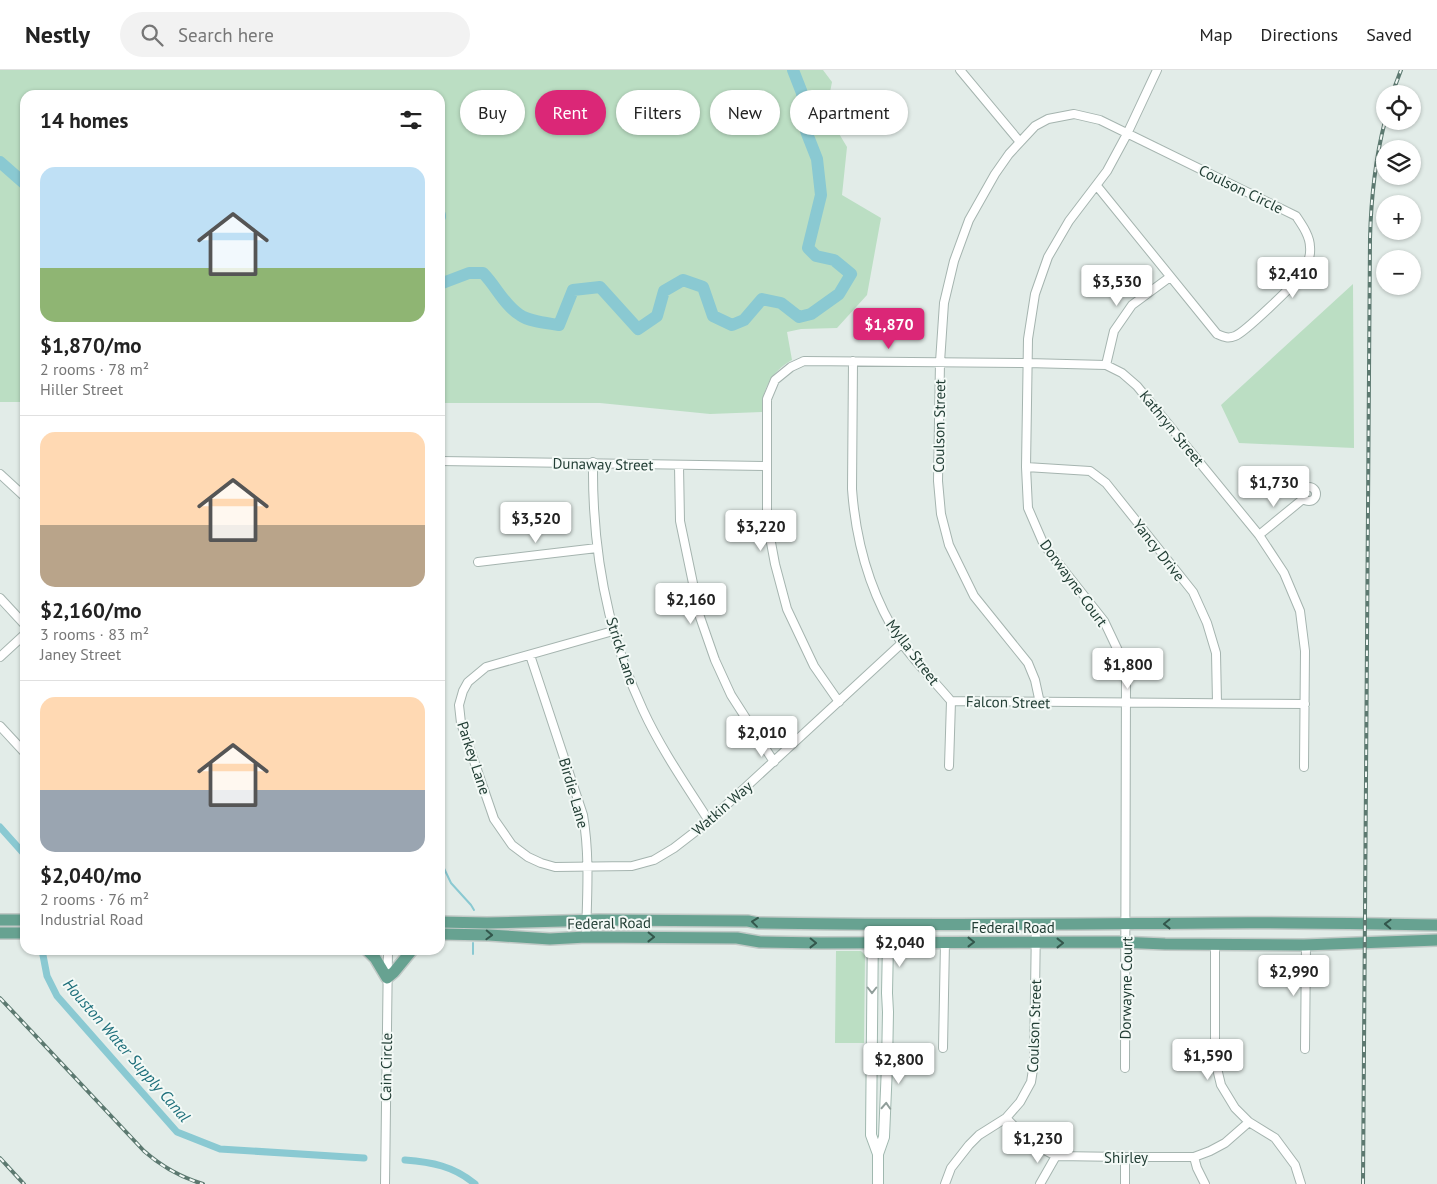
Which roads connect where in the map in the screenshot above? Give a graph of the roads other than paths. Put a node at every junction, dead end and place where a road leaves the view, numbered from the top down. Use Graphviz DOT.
graph roads {
  1 [pos="960,70"];
  2 [pos="1157,70"];
  3 [pos="1127,134"];
  4 [pos="1020,142"];
  5 [pos="1097,186"];
  6 [pos="1170,277"];
  7 [pos="853,361"];
  8 [pos="940,362"];
  9 [pos="1027,363"];
  10 [pos="1106,365"];
  11 [pos="445,461"];
  12 [pos="593,462"];
  13 [pos="679,466"];
  14 [pos="766,466"];
  15 [pos="1026,467"];
  16 [pos="0,474"];
  17 [pos="20,492"];
  18 [pos="1303,498"];
  19 [pos="1259,535"];
  20 [pos="596,548"];
  21 [pos="478,562"];
  22 [pos="0,598"];
  23 [pos="20,620"];
  24 [pos="613,631"];
  25 [pos="20,639"];
  26 [pos="902,643"];
  27 [pos="530,655"];
  28 [pos="0,657"];
  29 [pos="951,701"];
  30 [pos="839,702"];
  31 [pos="1127,702"];
  32 [pos="1040,703"];
  33 [pos="1217,703"];
  34 [pos="1305,704"];
  35 [pos="0,726"];
  36 [pos="20,748"];
  37 [pos="774,762"];
  38 [pos="949,766"];
  39 [pos="1304,767"];
  40 [pos="709,821"];
  41 [pos="616,867"];
  42 [pos="588,868"];
  43 [pos="0,920"];
  44 [pos="20,920"];
  45 [pos="587,920"];
  46 [pos="727,921"];
  47 [pos="445,922"];
  48 [pos="1036,923"];
  49 [pos="1215,923"];
  50 [pos="1304,923"];
  51 [pos="874,924"];
  52 [pos="886,924"];
  53 [pos="1126,924"];
  54 [pos="1437,925"];
  55 [pos="20,933"];
  56 [pos="0,934"];
  57 [pos="445,934"];
  58 [pos="586,937"];
  59 [pos="726,938"];
  60 [pos="1437,940"];
  61 [pos="945,942"];
  62 [pos="1126,942"];
  63 [pos="873,943"];
  64 [pos="888,943"];
  65 [pos="1036,943"];
  66 [pos="1216,944"];
  67 [pos="1305,945"];
  68 [pos="372,955"];
  69 [pos="388,955"];
  70 [pos="408,955"];
  71 [pos="387,978"];
  72 [pos="943,1048"];
  73 [pos="1305,1049"];
  74 [pos="872,1065"];
  75 [pos="888,1066"];
  76 [pos="1125,1068"];
  77 [pos="1006,1118"];
  78 [pos="1249,1122"];
  79 [pos="878,1154"];
  80 [pos="1056,1156"];
  81 [pos="1194,1157"];
  82 [pos="1125,1158"];
  83 [pos="385,1184"];
  84 [pos="878,1184"];
  85 [pos="945,1184"];
  86 [pos="1040,1184"];
  87 [pos="1125,1184"];
  88 [pos="1205,1184"];
  89 [pos="1301,1184"];
  1 -- 4 [label="street"];
  2 -- 3 [label="street, Dorwayne Court"];
  3 -- 4 [label="street, Coulson Street"];
  3 -- 5 [label="street, Dorwayne Court"];
  3 -- 6 [label="street, Coulson Circle"];
  4 -- 8 [label="street, Coulson Street"];
  5 -- 6 [label="street, Coulson Circle"];
  5 -- 9 [label="street, Dorwayne Court"];
  6 -- 10 [label="street"];
  7 -- 8 [label="street, Kathryn Street"];
  7 -- 14 [label="street, Kathryn Street"];
  7 -- 26 [label="street, Mylla Street"];
  8 -- 9 [label="street, Kathryn Street"];
  8 -- 32 [label="street, Coulson Street"];
  9 -- 10 [label="street, Kathryn Street"];
  9 -- 15 [label="street, Dorwayne Court"];
  10 -- 19 [label="street, Kathryn Street"];
  11 -- 12 [label="street, Dunaway Street"];
  12 -- 13 [label="street, Dunaway Street"];
  12 -- 20 [label="street, Strick Lane"];
  13 -- 14 [label="street, Dunaway Street"];
  13 -- 37 [label="street"];
  14 -- 30 [label="street"];
  15 -- 31 [label="street, Dorwayne Court"];
  15 -- 33 [label="street, Yancy Drive"];
  16 -- 17 [label="street"];
  18 -- 19 [label="street"];
  19 -- 34 [label="street, Kathryn Street"];
  20 -- 21 [label="street"];
  20 -- 24 [label="street, Strick Lane"];
  22 -- 23 [label="street"];
  24 -- 27 [label="street, Parkey Lane"];
  24 -- 40 [label="street, Strick Lane"];
  25 -- 28 [label="street"];
  26 -- 29 [label="street, Mylla Street"];
  26 -- 30 [label="street, Watkin Way"];
  27 -- 42 [label="street, Birdie Lane"];
  27 -- 42 [label="street, Parkey Lane"];
  29 -- 32 [label="street, Falcon Street"];
  29 -- 38 [label="street"];
  30 -- 37 [label="street, Watkin Way"];
  31 -- 32 [label="street, Falcon Street"];
  31 -- 33 [label="street, Falcon Street"];
  31 -- 53 [label="street, Dorwayne Court"];
  33 -- 34 [label="street, Falcon Street"];
  34 -- 39 [label="street, Kathryn Street"];
  35 -- 36 [label="street"];
  37 -- 40 [label="street, Watkin Way"];
  40 -- 41 [label="street, Watkin Way"];
  41 -- 42 [label="street, Parkey Lane"];
  42 -- 45 [label="street, Birdie Lane"];
  43 -- 44 [label="main road"];
  45 -- 46 [label="main road, Federal Road"];
  45 -- 47 [label="main road, Federal Road"];
  45 -- 58 [label="street, Birdie Lane"];
  51 -- 46 [label="main road, Federal Road, one-way"];
  46 -- 59 [label="main road"];
  48 -- 52 [label="main road, Federal Road"];
  48 -- 53 [label="main road, Federal Road"];
  48 -- 65 [label="street, Coulson Street"];
  49 -- 50 [label="main road, Federal Road"];
  49 -- 53 [label="main road, Federal Road, one-way"];
  49 -- 66 [label="main road"];
  54 -- 50 [label="main road, Federal Road, one-way"];
  50 -- 67 [label="main road"];
  51 -- 52 [label="main road, Federal Road"];
  51 -- 63 [label="street"];
  52 -- 64 [label="street"];
  53 -- 62 [label="street, Dorwayne Court"];
  55 -- 56 [label="main road"];
  57 -- 58 [label="main road, Federal Road, one-way"];
  58 -- 59 [label="main road, Federal Road, one-way"];
  59 -- 63 [label="main road, Federal Road, one-way"];
  60 -- 67 [label="main road, Federal Road"];
  61 -- 64 [label="main road, Federal Road"];
  61 -- 65 [label="main road, Federal Road, one-way"];
  61 -- 72 [label="street"];
  65 -- 62 [label="main road, Federal Road, one-way"];
  62 -- 66 [label="main road, Federal Road"];
  62 -- 76 [label="street, Dorwayne Court"];
  63 -- 64 [label="main road, Federal Road"];
  63 -- 74 [label="street, one-way"];
  64 -- 75 [label="street"];
  65 -- 77 [label="street, Coulson Street"];
  66 -- 67 [label="main road, Federal Road"];
  66 -- 78 [label="street"];
  67 -- 73 [label="street"];
  68 -- 71 [label="main road"];
  69 -- 71 [label="street, Cain Circle"];
  70 -- 71 [label="main road"];
  71 -- 83 [label="street, Cain Circle"];
  74 -- 75 [label="street"];
  74 -- 79 [label="street"];
  79 -- 75 [label="street, one-way"];
  77 -- 80 [label="street, Shirley"];
  77 -- 85 [label="street, Coulson Street"];
  78 -- 81 [label="street, Shirley"];
  78 -- 89 [label="street"];
  79 -- 84 [label="street"];
  80 -- 82 [label="street, Shirley"];
  80 -- 86 [label="street"];
  81 -- 82 [label="street, Shirley"];
  81 -- 88 [label="street"];
  82 -- 87 [label="street"];
}
